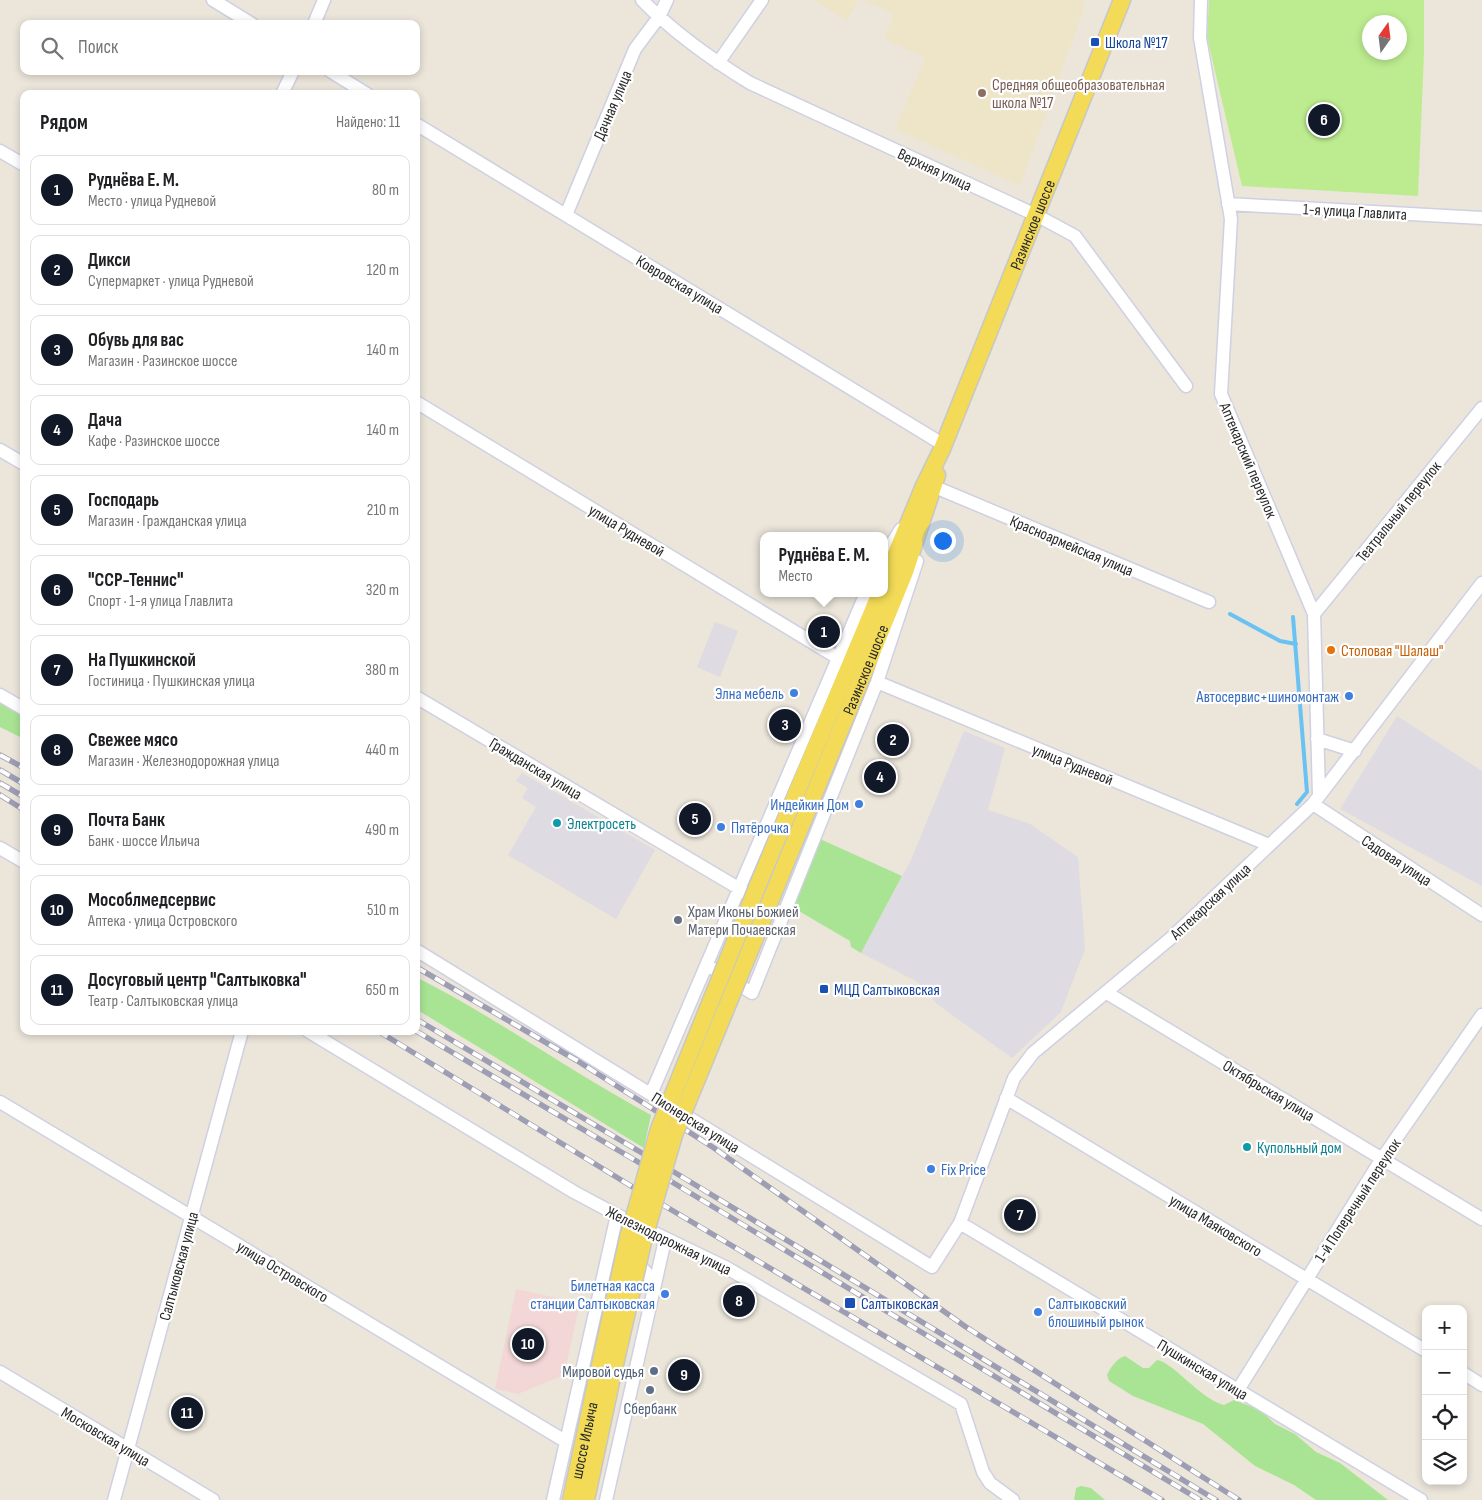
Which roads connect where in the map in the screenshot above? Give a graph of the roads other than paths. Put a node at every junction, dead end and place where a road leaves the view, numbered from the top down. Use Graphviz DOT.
graph roads {
  1 [pos="213,0"];
  2 [pos="324,0"];
  3 [pos="642,0"];
  4 [pos="666,0"];
  5 [pos="762,0"];
  6 [pos="1122,0"];
  7 [pos="1201,0"];
  8 [pos="659,17"];
  9 [pos="246,20"];
  10 [pos="316,20"];
  11 [pos="718,64"];
  12 [pos="291,75"];
  13 [pos="336,75"];
  14 [pos="284,90"];
  15 [pos="361,90"];
  16 [pos="420,126"];
  17 [pos="0,151"];
  18 [pos="20,163"];
  19 [pos="1228,204"];
  20 [pos="566,215"];
  21 [pos="1036,215"];
  22 [pos="1482,218"];
  23 [pos="1186,386"];
  24 [pos="420,404"];
  25 [pos="1482,408"];
  26 [pos="943,447"];
  27 [pos="0,450"];
  28 [pos="20,462"];
  29 [pos="935,487"];
  30 [pos="920,510"];
  31 [pos="888,551"];
  32 [pos="888,575"];
  33 [pos="1482,583"];
  34 [pos="864,597"];
  35 [pos="878,597"];
  36 [pos="1208,602"];
  37 [pos="1314,614"];
  38 [pos="838,658"];
  39 [pos="877,682"];
  40 [pos="0,695"];
  41 [pos="420,699"];
  42 [pos="20,707"];
  43 [pos="1317,739"];
  44 [pos="1355,751"];
  45 [pos="1316,800"];
  46 [pos="1269,845"];
  47 [pos="0,848"];
  48 [pos="20,860"];
  49 [pos="740,889"];
  50 [pos="784,915"];
  51 [pos="1482,915"];
  52 [pos="420,952"];
  53 [pos="707,965"];
  54 [pos="1107,993"];
  55 [pos="687,1013"];
  56 [pos="1482,1015"];
  57 [pos="241,1035"];
  58 [pos="315,1035"];
  59 [pos="651,1094"];
  60 [pos="1006,1098"];
  61 [pos="0,1102"];
  62 [pos="675,1109"];
  63 [pos="1382,1159"];
  64 [pos="191,1216"];
  65 [pos="617,1216"];
  66 [pos="1482,1219"];
  67 [pos="960,1222"];
  68 [pos="666,1240"];
  69 [pos="602,1279"];
  70 [pos="1306,1279"];
  71 [pos="654,1291"];
  72 [pos="1424,1350"];
  73 [pos="0,1372"];
  74 [pos="1467,1376"];
  75 [pos="604,1381"];
  76 [pos="1482,1385"];
  77 [pos="1238,1390"];
  78 [pos="565,1441"];
  79 [pos="128,1449"];
  80 [pos="114,1500"];
  81 [pos="212,1500"];
  82 [pos="554,1500"];
  83 [pos="571,1500"];
  84 [pos="586,1500"];
  85 [pos="606,1500"];
  86 [pos="1013,1500"];
  87 [pos="1421,1500"];
  1 -- 9 [label="street"];
  2 -- 10 [label="street"];
  3 -- 8 [label="street, Верхняя улица"];
  4 -- 8 [label="street, Дачная улица"];
  5 -- 11 [label="street"];
  6 -- 21 [label="main road, Разинское шоссе"];
  7 -- 19 [label="street, Аптекарский переулок"];
  8 -- 11 [label="street, Верхняя улица"];
  8 -- 20 [label="street, Дачная улица"];
  11 -- 21 [label="street, Верхняя улица"];
  12 -- 14 [label="street"];
  13 -- 15 [label="street"];
  16 -- 20 [label="street, Ковровская улица"];
  17 -- 18 [label="street"];
  19 -- 22 [label="street, 1-я улица Главлита"];
  19 -- 37 [label="street, Аптекарский переулок"];
  20 -- 26 [label="street, Ковровская улица"];
  21 -- 23 [label="street, Верхняя улица"];
  21 -- 26 [label="main road, Разинское шоссе"];
  24 -- 38 [label="street, улица Рудневой"];
  25 -- 37 [label="street, Театральный переулок"];
  26 -- 29 [label="main road, Разинское шоссе"];
  26 -- 30 [label="main road, Разинское шоссе"];
  27 -- 28 [label="street"];
  29 -- 30 [label="main road, Разинское шоссе"];
  29 -- 36 [label="street, Красноармейская улица"];
  30 -- 31 [label="street"];
  30 -- 32 [label="main road, Разинское шоссе"];
  30 -- 39 [label="street"];
  30 -- 75 [label="main road, Разинское шоссе, bridge"];
  33 -- 44 [label="street, Аптекарская улица"];
  34 -- 38 [label="street"];
  35 -- 75 [label="main road, Разинское шоссе, bridge"];
  37 -- 43 [label="street, Аптекарский переулок"];
  38 -- 49 [label="street"];
  39 -- 46 [label="street, улица Рудневой"];
  39 -- 50 [label="street"];
  40 -- 42 [label="street"];
  41 -- 49 [label="street, Гражданская улица"];
  43 -- 44 [label="street"];
  43 -- 45 [label="street, Аптекарский переулок"];
  44 -- 45 [label="street, Аптекарская улица"];
  45 -- 46 [label="street, Аптекарская улица"];
  45 -- 51 [label="street, Садовая улица"];
  46 -- 54 [label="street, Аптекарская улица"];
  47 -- 48 [label="street"];
  49 -- 50 [label="street, Гражданская улица"];
  49 -- 53 [label="street"];
  50 -- 53 [label="street"];
  52 -- 59 [label="street, Пионерская улица"];
  53 -- 55 [label="street"];
  54 -- 60 [label="street, Аптекарская улица"];
  54 -- 63 [label="street, Октябрьская улица"];
  55 -- 59 [label="street"];
  55 -- 62 [label="street"];
  56 -- 63 [label="street, 1-й Поперечный переулок"];
  57 -- 64 [label="street, Салтыковская улица"];
  58 -- 65 [label="street, Железнодорожная улица"];
  59 -- 62 [label="street, Пионерская улица"];
  60 -- 67 [label="street, Аптекарская улица"];
  60 -- 70 [label="street, улица Маяковского"];
  61 -- 64 [label="street, улица Островского"];
  62 -- 67 [label="street, Пионерская улица"];
  63 -- 66 [label="street, Октябрьская улица"];
  63 -- 70 [label="street, 1-й Поперечный переулок"];
  64 -- 78 [label="street, улица Островского"];
  64 -- 79 [label="street, Салтыковская улица"];
  65 -- 68 [label="street, Железнодорожная улица"];
  65 -- 69 [label="street"];
  67 -- 77 [label="street, Пушкинская улица"];
  68 -- 71 [label="street"];
  68 -- 86 [label="street, Железнодорожная улица"];
  69 -- 71 [label="street"];
  69 -- 78 [label="street"];
  70 -- 72 [label="street, улица Маяковского"];
  70 -- 77 [label="street, 1-й Поперечный переулок"];
  71 -- 85 [label="street"];
  73 -- 79 [label="street, Московская улица"];
  74 -- 76 [label="street"];
  75 -- 83 [label="main road, шоссе Ильича"];
  75 -- 84 [label="main road, шоссе Ильича"];
  77 -- 87 [label="street, Пушкинская улица"];
  78 -- 82 [label="street"];
  79 -- 80 [label="street, Салтыковская улица"];
  79 -- 81 [label="street, Московская улица"];
}
